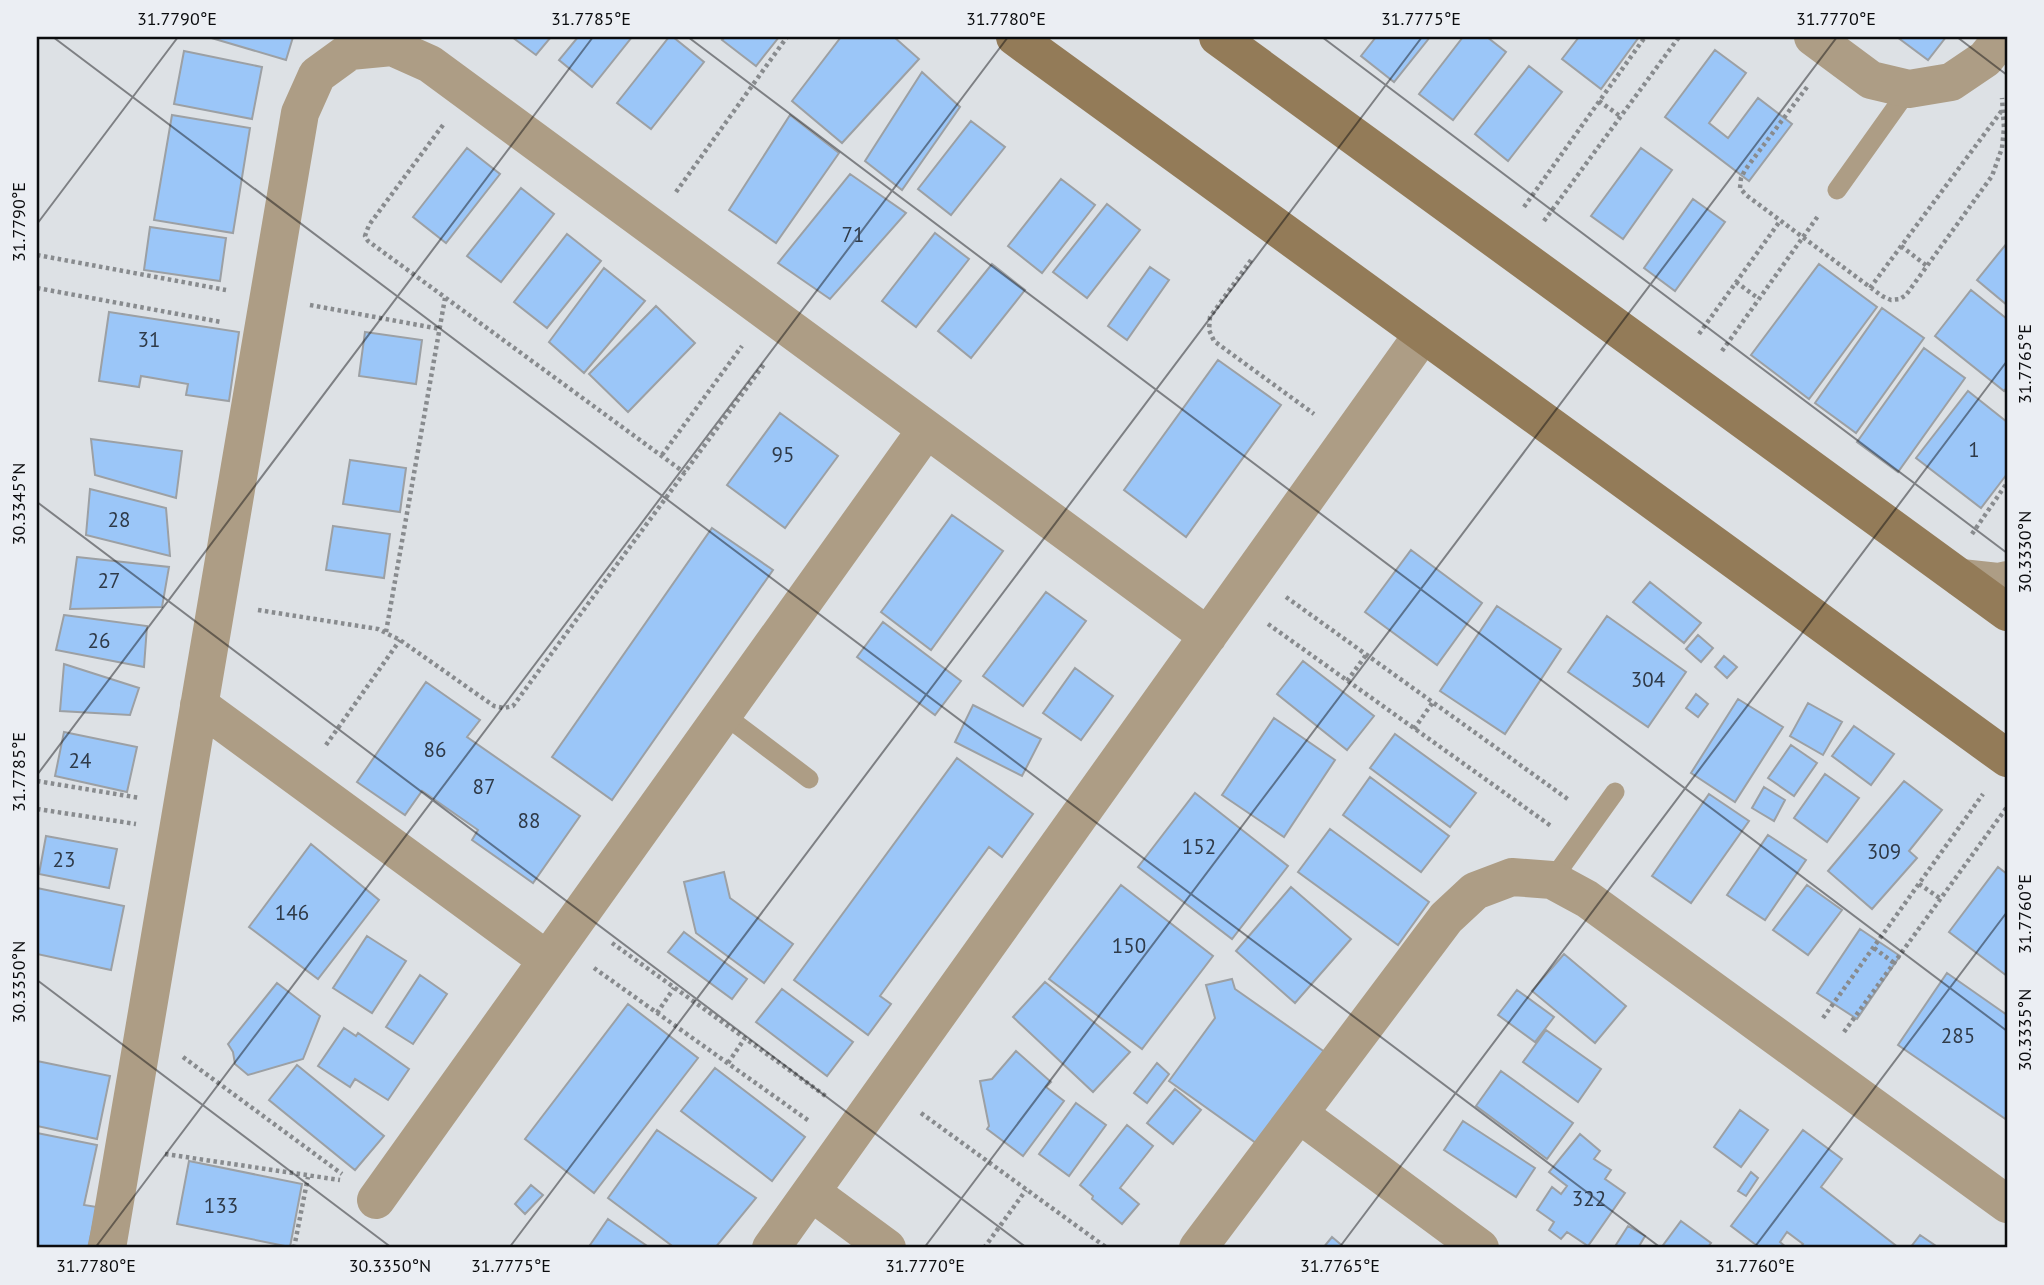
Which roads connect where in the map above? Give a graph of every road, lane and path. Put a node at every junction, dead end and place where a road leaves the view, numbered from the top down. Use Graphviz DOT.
graph roads {
  1 [pos="787,37"];
  2 [pos="1015,37"];
  3 [pos="1219,37"];
  4 [pos="1645,37"];
  5 [pos="1679,37"];
  6 [pos="1813,37"];
  7 [pos="2003,37"];
  8 [pos="353,44"];
  9 [pos="1909,89"];
  10 [pos="467,92"];
  11 [pos="1599,101"];
  12 [pos="2004,108"];
  13 [pos="1620,116"];
  14 [pos="1837,190"];
  15 [pos="1780,221"];
  16 [pos="1275,226"];
  17 [pos="652,227"];
  18 [pos="1901,246"];
  19 [pos="1509,249"];
  20 [pos="1927,266"];
  21 [pos="1736,282"];
  22 [pos="37,288"];
  23 [pos="1870,288"];
  24 [pos="445,298"];
  25 [pos="1759,299"];
  26 [pos="778,320"];
  27 [pos="263,329"];
  28 [pos="1423,334"];
  29 [pos="1685,377"];
  30 [pos="926,430"];
  31 [pos="1349,439"];
  32 [pos="662,455"];
  33 [pos="685,472"];
  34 [pos="2007,483"];
  35 [pos="1955,574"];
  36 [pos="2007,580"];
  37 [pos="1243,586"];
  38 [pos="216,604"];
  39 [pos="2007,612"];
  40 [pos="386,632"];
  41 [pos="1208,636"];
  42 [pos="400,640"];
  43 [pos="1366,654"];
  44 [pos="1347,681"];
  45 [pos="1433,702"];
  46 [pos="199,705"];
  47 [pos="723,714"];
  48 [pos="1414,729"];
  49 [pos="1999,771"];
  50 [pos="809,779"];
  51 [pos="302,780"];
  52 [pos="37,781"];
  53 [pos="1615,792"];
  54 [pos="2007,807"];
  55 [pos="37,809"];
  56 [pos="181,817"];
  57 [pos="1596,818"];
  58 [pos="1577,845"];
  59 [pos="1552,880"];
  60 [pos="1919,884"];
  61 [pos="1941,899"];
  62 [pos="561,941"];
  63 [pos="1874,948"];
  64 [pos="1894,963"];
  65 [pos="674,988"];
  66 [pos="657,1013"];
  67 [pos="144,1028"];
  68 [pos="745,1038"];
  69 [pos="1809,1060"];
  70 [pos="728,1063"];
  71 [pos="886,1087"];
  72 [pos="1299,1114"];
  73 [pos="853,1134"];
  74 [pos="124,1148"];
  75 [pos="308,1177"];
  76 [pos="1026,1190"];
  77 [pos="811,1192"];
  78 [pos="376,1200"];
  79 [pos="2007,1203"];
  80 [pos="107,1248"];
  81 [pos="294,1248"];
  82 [pos="771,1248"];
  83 [pos="887,1248"];
  84 [pos="984,1248"];
  85 [pos="1107,1248"];
  86 [pos="1198,1248"];
  87 [pos="1480,1248"];
  1 -- 17 [label="path"];
  2 -- 16 [label="street"];
  3 -- 19 [label="street"];
  4 -- 11 [label="path"];
  5 -- 13 [label="path"];
  6 -- 9 [label="street"];
  7 -- 9 [label="street"];
  8 -- 10 [label="street"];
  8 -- 27 [label="street"];
  9 -- 14 [label="lane"];
  10 -- 17 [label="street"];
  10 -- 24 [label="path"];
  11 -- 13 [label="path"];
  11 -- 19 [label="path"];
  12 -- 18 [label="path"];
  13 -- 19 [label="path"];
  14 -- 25 [label="path"];
  15 -- 21 [label="path"];
  16 -- 28 [label="street"];
  16 -- 31 [label="path"];
  17 -- 26 [label="street"];
  18 -- 20 [label="path"];
  18 -- 23 [label="path"];
  19 -- 29 [label="street"];
  21 -- 25 [label="path"];
  21 -- 29 [label="path"];
  22 -- 27 [label="path"];
  24 -- 32 [label="path"];
  24 -- 40 [label="path"];
  25 -- 29 [label="path"];
  26 -- 30 [label="street"];
  26 -- 32 [label="path"];
  26 -- 33 [label="path"];
  27 -- 38 [label="street"];
  28 -- 31 [label="street"];
  28 -- 49 [label="street"];
  29 -- 35 [label="street"];
  30 -- 41 [label="street"];
  30 -- 47 [label="street"];
  31 -- 37 [label="street"];
  32 -- 33 [label="path"];
  33 -- 42 [label="path"];
  34 -- 35 [label="path"];
  35 -- 36 [label="street"];
  35 -- 39 [label="street"];
  37 -- 41 [label="street"];
  37 -- 43 [label="path"];
  37 -- 44 [label="path"];
  38 -- 40 [label="path"];
  38 -- 46 [label="street"];
  40 -- 42 [label="path"];
  41 -- 71 [label="street"];
  42 -- 51 [label="path"];
  43 -- 44 [label="path"];
  43 -- 45 [label="path"];
  44 -- 48 [label="path"];
  45 -- 48 [label="path"];
  45 -- 57 [label="path"];
  46 -- 51 [label="street"];
  46 -- 56 [label="street"];
  47 -- 50 [label="lane"];
  47 -- 62 [label="street"];
  48 -- 58 [label="path"];
  49 -- 60 [label="path"];
  51 -- 62 [label="street"];
  52 -- 56 [label="path"];
  53 -- 57 [label="lane"];
  54 -- 61 [label="path"];
  55 -- 56 [label="path"];
  56 -- 67 [label="street"];
  57 -- 58 [label="lane"];
  58 -- 59 [label="lane"];
  59 -- 69 [label="street"];
  59 -- 72 [label="street"];
  60 -- 61 [label="path"];
  60 -- 63 [label="path"];
  61 -- 64 [label="path"];
  62 -- 65 [label="path"];
  62 -- 66 [label="path"];
  62 -- 78 [label="street"];
  63 -- 64 [label="path"];
  63 -- 69 [label="path"];
  64 -- 69 [label="path"];
  65 -- 66 [label="path"];
  65 -- 68 [label="path"];
  66 -- 70 [label="path"];
  67 -- 74 [label="street"];
  67 -- 75 [label="path"];
  68 -- 70 [label="path"];
  68 -- 73 [label="path"];
  69 -- 79 [label="street"];
  70 -- 73 [label="path"];
  71 -- 73 [label="street"];
  71 -- 76 [label="path"];
  72 -- 86 [label="street"];
  72 -- 87 [label="street"];
  73 -- 77 [label="street"];
  74 -- 75 [label="path"];
  74 -- 80 [label="street"];
  75 -- 81 [label="path"];
  76 -- 84 [label="path"];
  76 -- 85 [label="path"];
  77 -- 82 [label="street"];
  77 -- 83 [label="street"];
}
